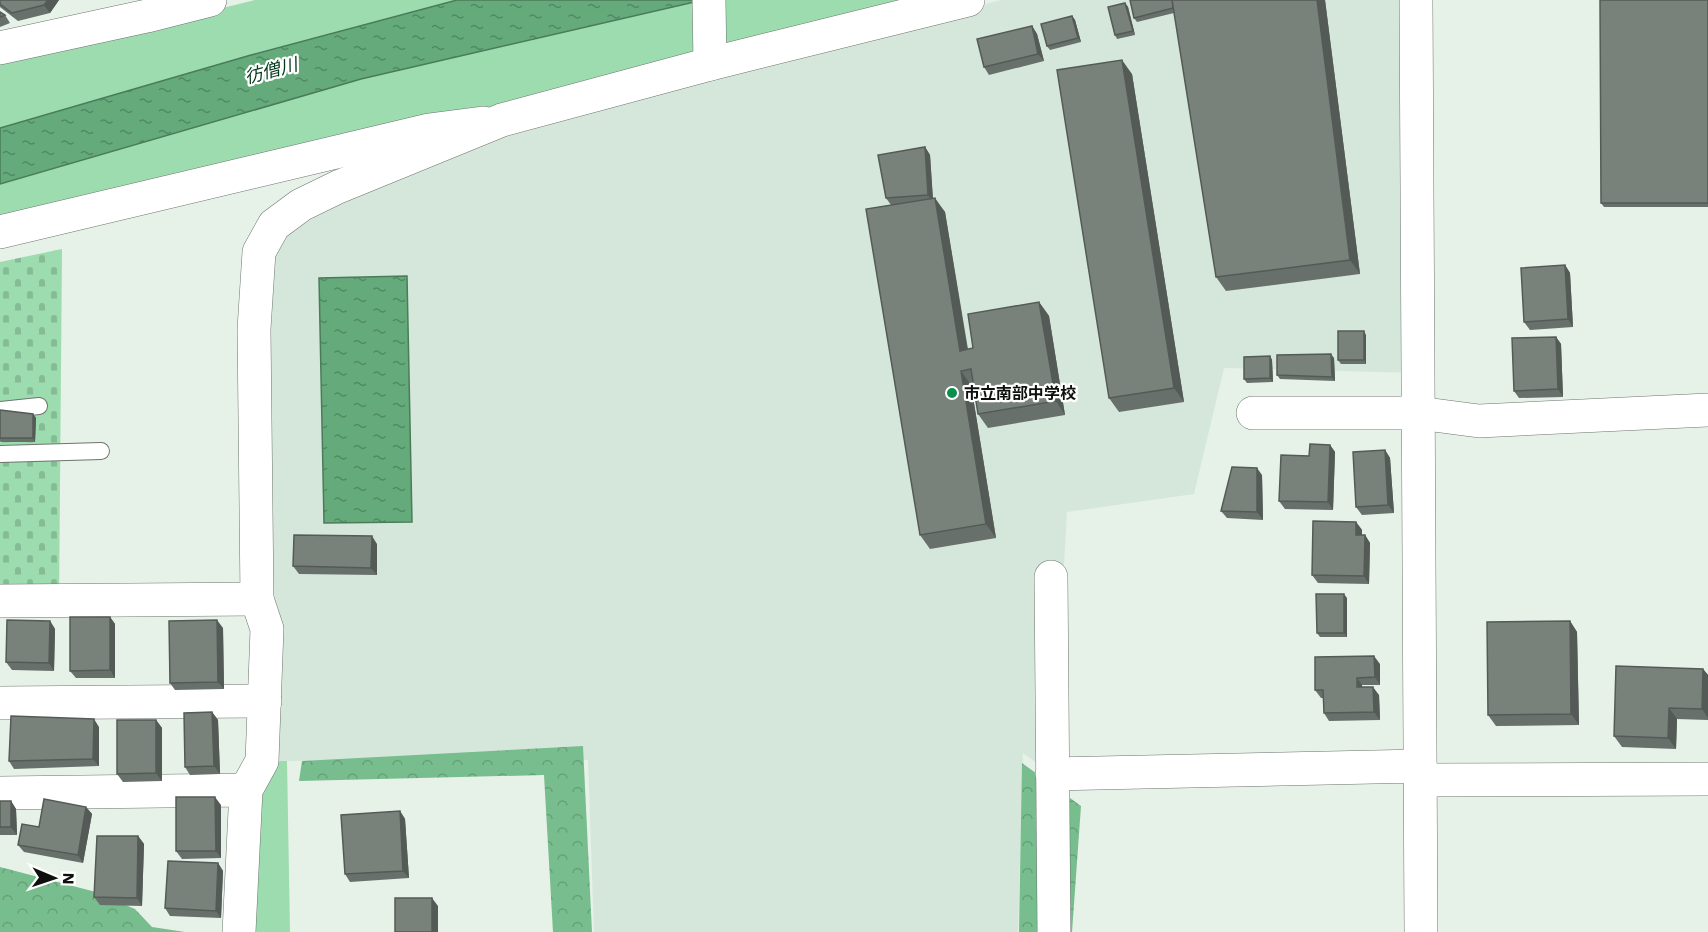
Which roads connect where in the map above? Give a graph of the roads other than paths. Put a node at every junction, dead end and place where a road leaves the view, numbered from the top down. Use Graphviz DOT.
graph roads {
  1 [pos="210,0"];
  2 [pos="709,0"];
  3 [pos="968,0"];
  4 [pos="1416,0"];
  5 [pos="0,48"];
  6 [pos="710,64"];
  7 [pos="502,120"];
  8 [pos="0,232"];
  9 [pos="39,406"];
  10 [pos="0,410"];
  11 [pos="1708,410"];
  12 [pos="1253,413"];
  13 [pos="1418,413"];
  14 [pos="101,451"];
  15 [pos="0,454"];
  16 [pos="1050,577"];
  17 [pos="257,599"];
  18 [pos="0,602"];
  19 [pos="265,701"];
  20 [pos="0,703"];
  21 [pos="1420,773"];
  22 [pos="1052,774"];
  23 [pos="1708,779"];
  24 [pos="246,790"];
  25 [pos="0,793"];
  26 [pos="239,932"];
  27 [pos="1054,932"];
  28 [pos="1421,932"];
  1 -- 5 [label="street"];
  2 -- 6 [label="street"];
  3 -- 6 [label="street"];
  4 -- 13 [label="street"];
  6 -- 7 [label="street"];
  7 -- 8 [label="street"];
  7 -- 17 [label="street"];
  9 -- 10 [label="lane"];
  11 -- 13 [label="street"];
  12 -- 13 [label="street"];
  13 -- 21 [label="street"];
  14 -- 15 [label="lane"];
  16 -- 22 [label="street"];
  17 -- 18 [label="street"];
  17 -- 19 [label="street"];
  19 -- 20 [label="street"];
  19 -- 24 [label="street"];
  21 -- 22 [label="street"];
  21 -- 23 [label="street"];
  21 -- 28 [label="street"];
  22 -- 27 [label="street"];
  24 -- 25 [label="street"];
  24 -- 26 [label="street"];
}
